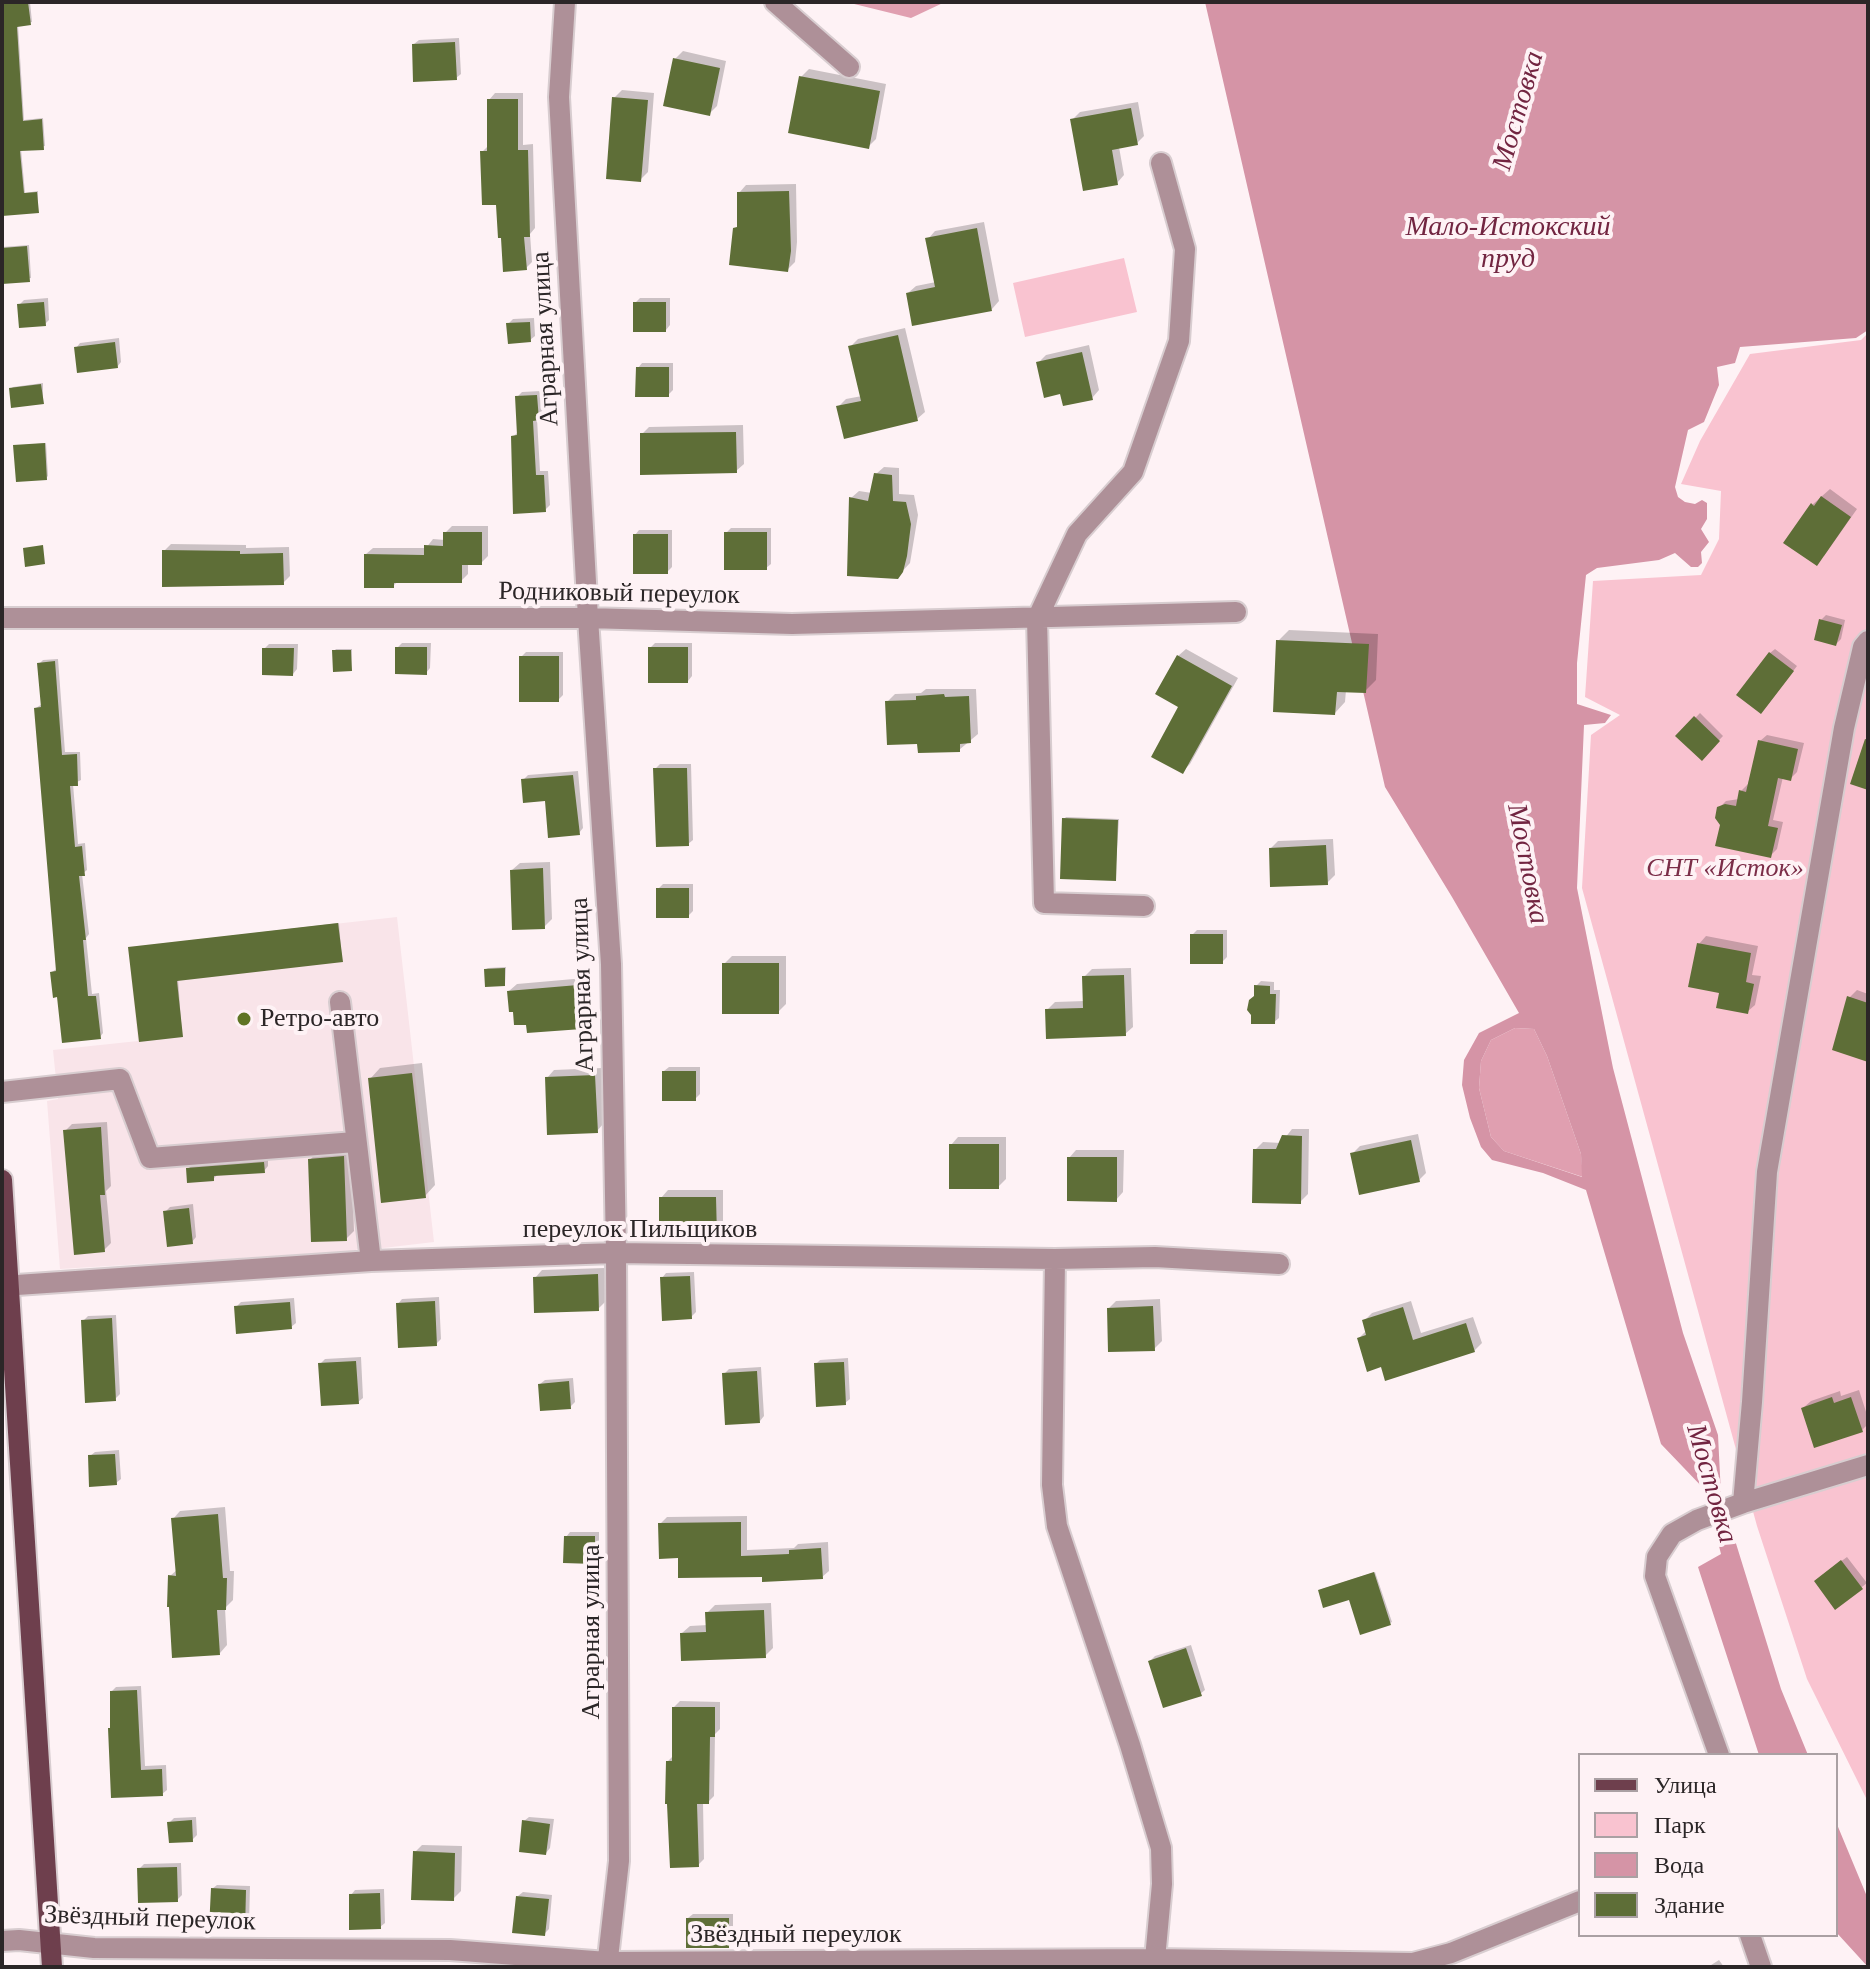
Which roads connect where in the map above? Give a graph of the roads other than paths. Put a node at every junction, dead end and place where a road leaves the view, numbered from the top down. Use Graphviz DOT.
graph roads {
  1 [pos="565,2"];
  2 [pos="775,2"];
  3 [pos="849,67"];
  4 [pos="1161,163"];
  5 [pos="1236,612"];
  6 [pos="2,618"];
  7 [pos="588,618"];
  8 [pos="1037,619"];
  9 [pos="1868,641"];
  10 [pos="1144,906"];
  11 [pos="340,1002"];
  12 [pos="2,1092"];
  13 [pos="355,1142"];
  14 [pos="2,1180"];
  15 [pos="616,1253"];
  16 [pos="1055,1259"];
  17 [pos="371,1261"];
  18 [pos="1279,1264"];
  19 [pos="6,1286"];
  20 [pos="1868,1465"];
  21 [pos="1737,1505"];
  22 [pos="1718,1753"];
  23 [pos="1578,1902"];
  24 [pos="1751,1937"];
  25 [pos="2,1941"];
  26 [pos="52,1943"];
  27 [pos="1160,1962"];
  28 [pos="607,1964"];
  29 [pos="1413,1965"];
  30 [pos="52,1967"];
  31 [pos="1761,1967"];
  1 -- 7 [label="street, Аграрная улица"];
  2 -- 3 [label="street"];
  4 -- 8 [label="street"];
  5 -- 8 [label="street, Родниковый переулок"];
  6 -- 7 [label="street, Родниковый переулок"];
  7 -- 8 [label="street, Родниковый переулок"];
  7 -- 15 [label="street, Аграрная улица"];
  8 -- 10 [label="street"];
  9 -- 21 [label="street"];
  11 -- 13 [label="street"];
  12 -- 13 [label="street"];
  13 -- 17 [label="street"];
  14 -- 19 [label="main road"];
  15 -- 16 [label="street, переулок Пильщиков"];
  15 -- 17 [label="street, переулок Пильщиков"];
  15 -- 28 [label="street, Аграрная улица"];
  16 -- 18 [label="street, переулок Пильщиков"];
  16 -- 27 [label="street"];
  17 -- 19 [label="street, переулок Пильщиков"];
  19 -- 26 [label="main road"];
  20 -- 21 [label="street"];
  21 -- 22 [label="street"];
  23 -- 29 [label="street, Звёздный переулок"];
  24 -- 31 [label="street"];
  25 -- 26 [label="street, Звёздный переулок"];
  26 -- 28 [label="street, Звёздный переулок"];
  26 -- 30 [label="main road"];
  27 -- 28 [label="street, Звёздный переулок"];
  27 -- 29 [label="street, Звёздный переулок"];
}
